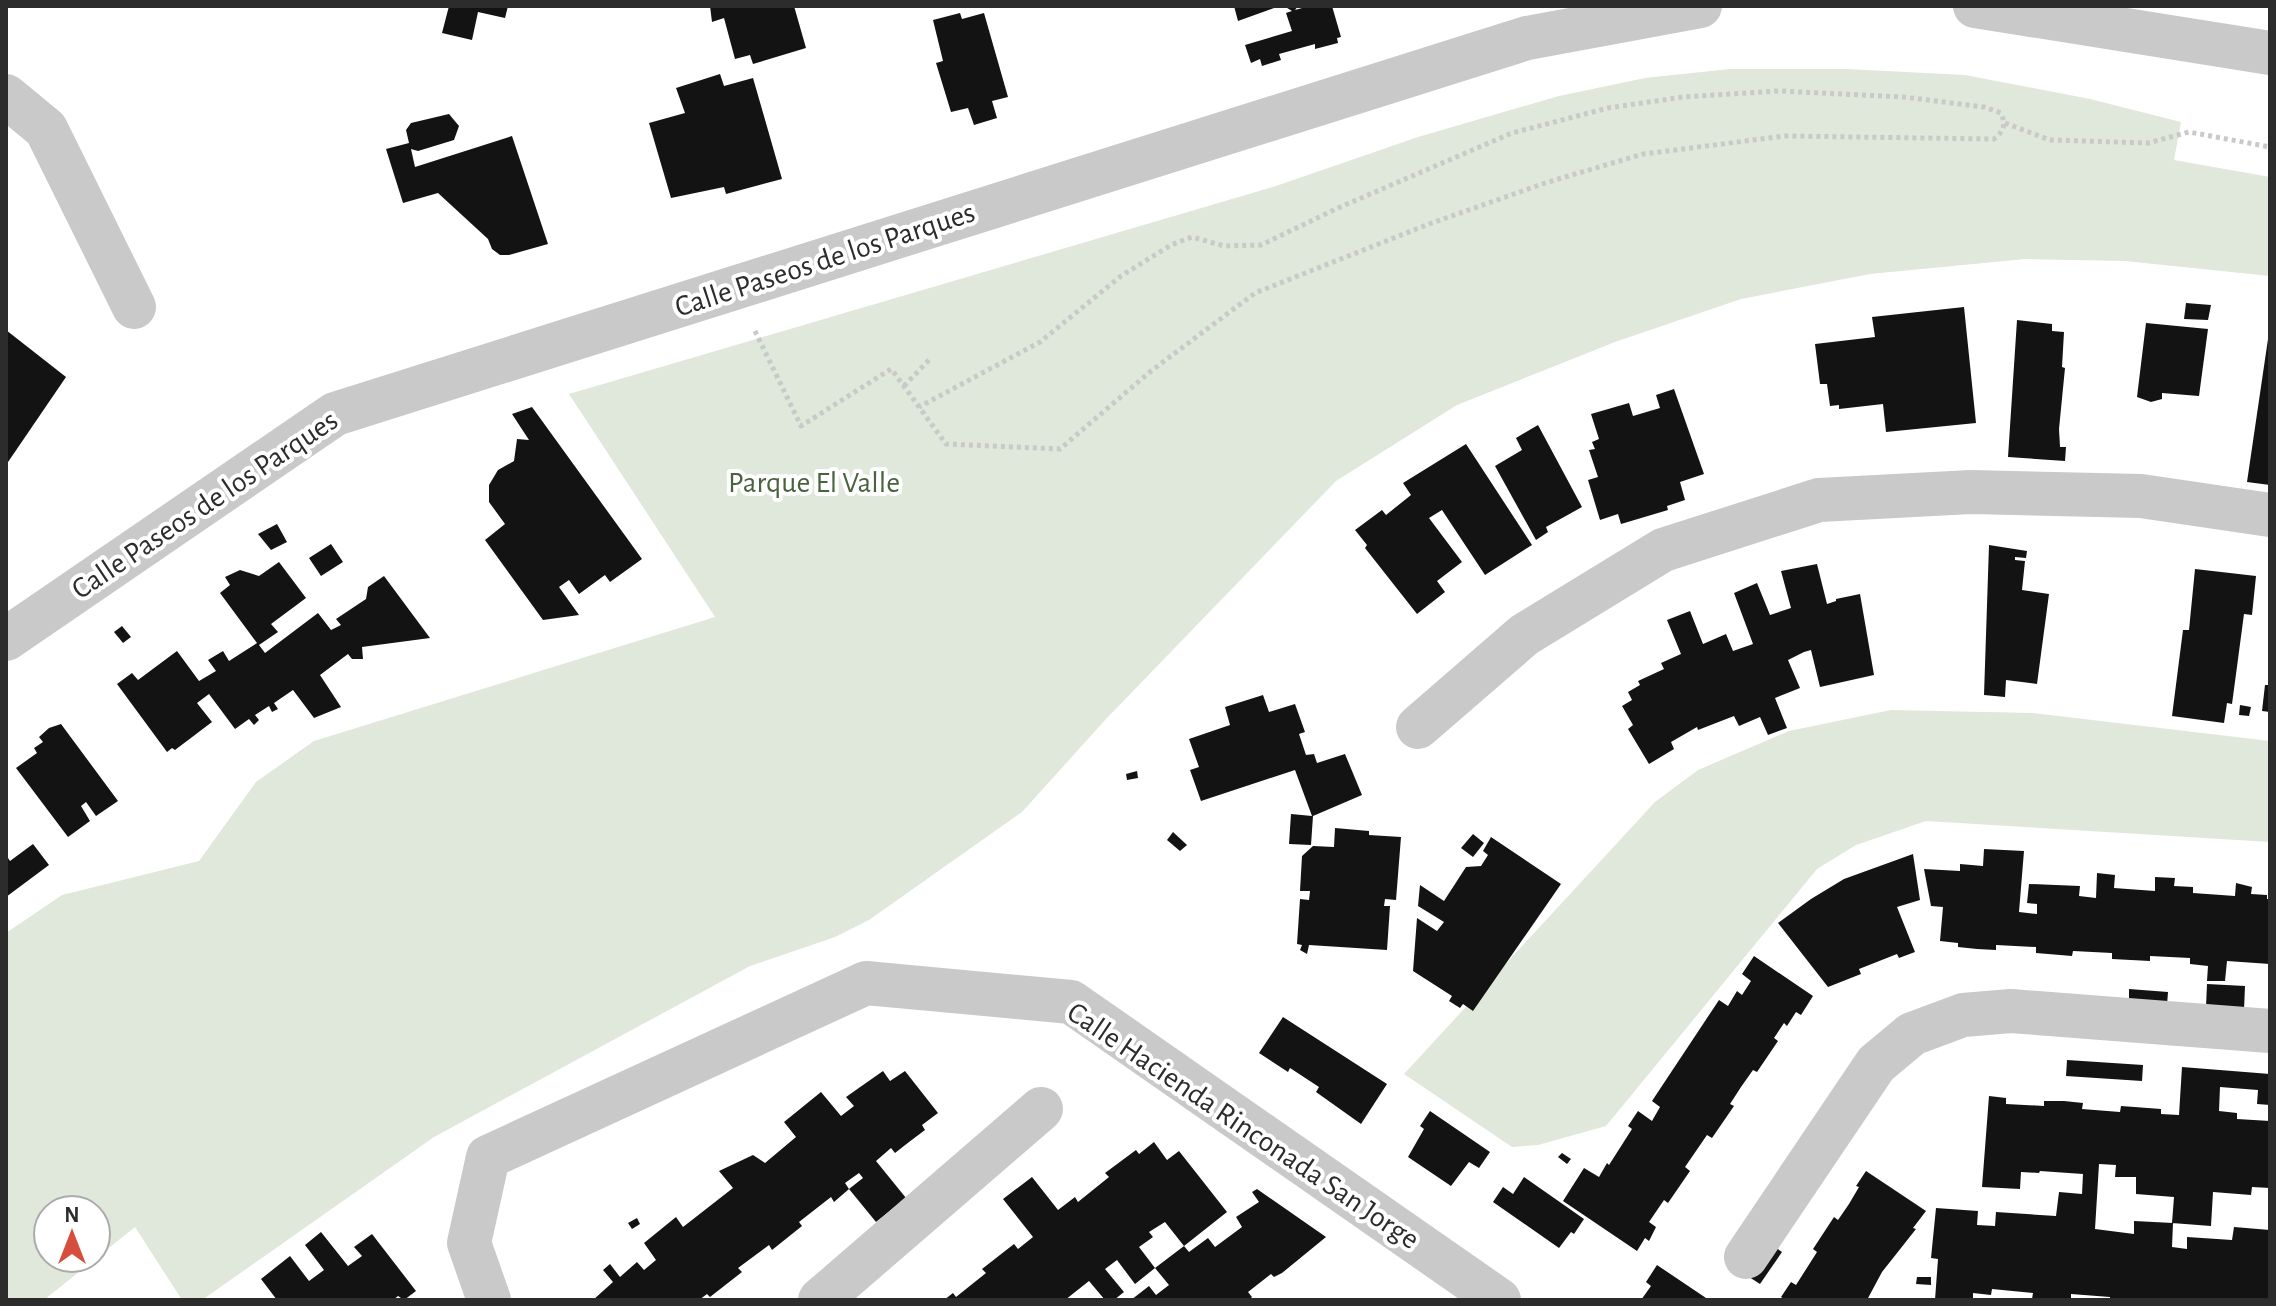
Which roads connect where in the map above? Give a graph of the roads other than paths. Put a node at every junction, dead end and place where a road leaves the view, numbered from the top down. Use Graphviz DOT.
graph roads {
  1 [pos="1700,6"];
  2 [pos="1975,6"];
  3 [pos="2270,53"];
  4 [pos="6,96"];
  5 [pos="134,307"];
  6 [pos="2270,515"];
  7 [pos="6,639"];
  8 [pos="1418,727"];
  9 [pos="2270,1031"];
  10 [pos="1041,1109"];
  11 [pos="1746,1257"];
  12 [pos="489,1300"];
  13 [pos="820,1300"];
  14 [pos="1499,1300"];
  1 -- 7 [label="street, Calle Paseos de los Parques"];
  2 -- 3 [label="street"];
  4 -- 5 [label="street"];
  6 -- 8 [label="street"];
  9 -- 11 [label="street"];
  10 -- 13 [label="street"];
  12 -- 14 [label="street, Calle Hacienda Rinconada San Jorge"];
}
